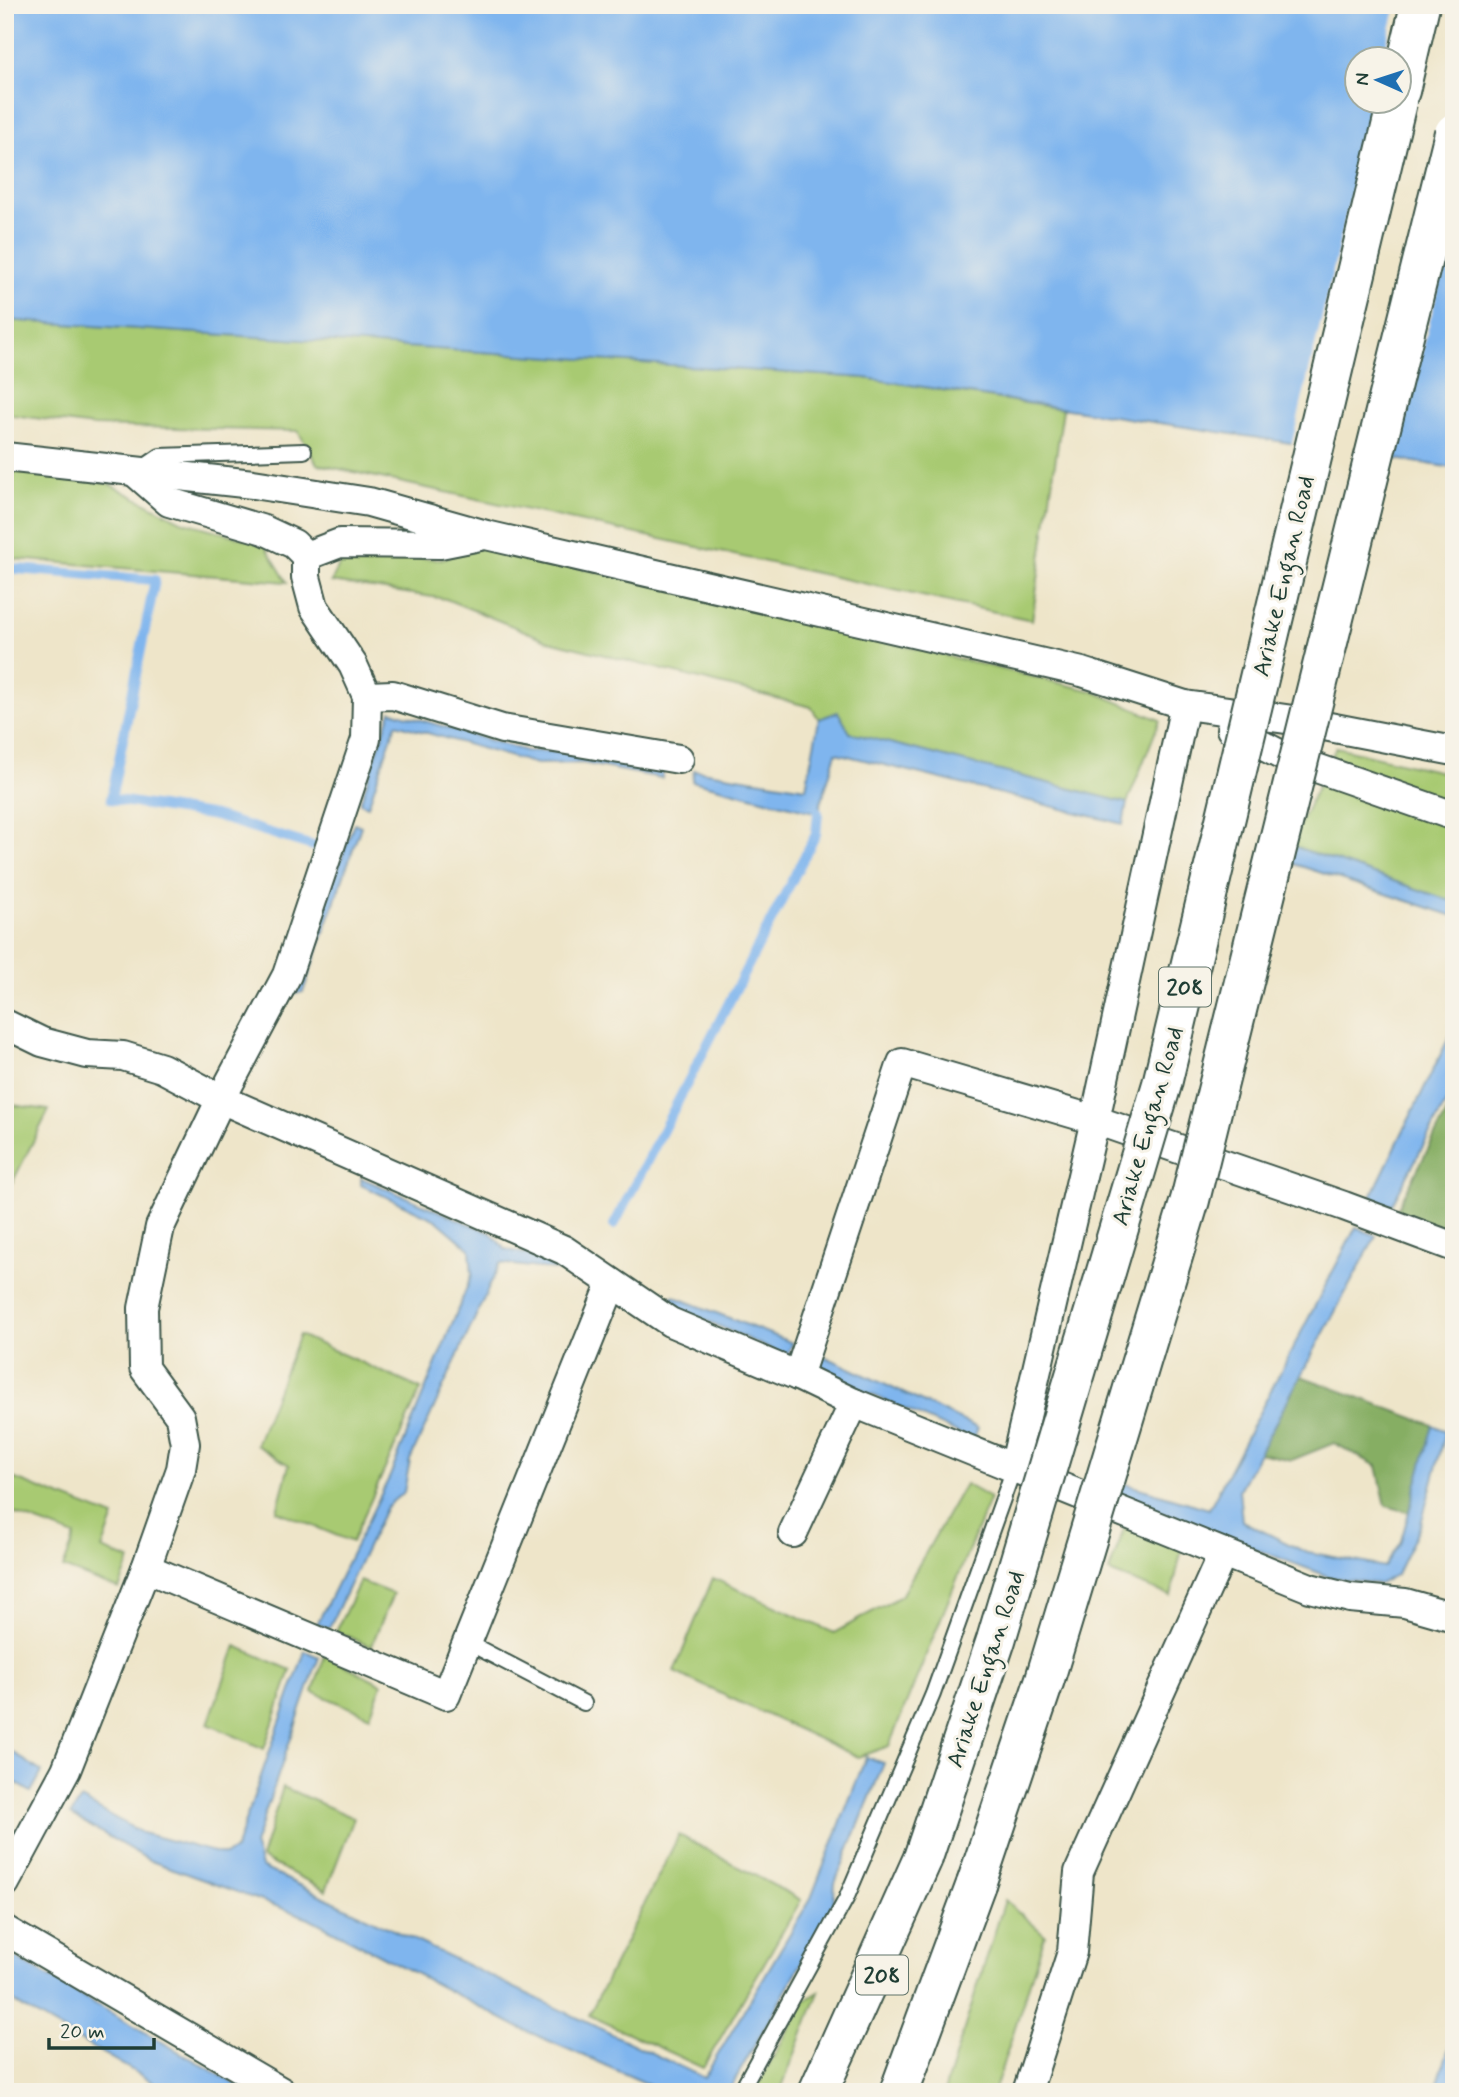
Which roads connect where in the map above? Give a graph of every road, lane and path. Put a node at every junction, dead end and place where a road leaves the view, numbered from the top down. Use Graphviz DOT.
graph roads {
  1 [pos="1420,5"];
  2 [pos="1410,46"];
  3 [pos="1394,116"];
  4 [pos="1454,133"];
  5 [pos="304,451"];
  6 [pos="5,457"];
  7 [pos="136,473"];
  8 [pos="486,535"];
  9 [pos="306,556"];
  10 [pos="367,696"];
  11 [pos="1185,705"];
  12 [pos="1454,751"];
  13 [pos="679,759"];
  14 [pos="1454,816"];
  15 [pos="5,1024"];
  16 [pos="221,1099"];
  17 [pos="1094,1120"];
  18 [pos="1454,1247"];
  19 [pos="612,1283"];
  20 [pos="798,1376"];
  21 [pos="854,1403"];
  22 [pos="1014,1468"];
  23 [pos="793,1533"];
  24 [pos="1223,1553"];
  25 [pos="146,1568"];
  26 [pos="1454,1617"];
  27 [pos="467,1642"];
  28 [pos="584,1703"];
  29 [pos="923,1858"];
  30 [pos="5,1883"];
  31 [pos="976,1884"];
  32 [pos="5,1930"];
  33 [pos="282,2092"];
  34 [pos="740,2092"];
  35 [pos="818,2092"];
  36 [pos="841,2092"];
  37 [pos="899,2092"];
  38 [pos="913,2092"];
  39 [pos="1027,2092"];
  1 -- 2 [label="highway"];
  3 -- 29 [label="highway, Ariake Engan Road / 208, bridge"];
  4 -- 31 [label="highway, 208, bridge"];
  5 -- 7 [label="lane"];
  6 -- 7 [label="street"];
  7 -- 8 [label="street"];
  7 -- 9 [label="street"];
  8 -- 9 [label="street"];
  8 -- 11 [label="street"];
  9 -- 10 [label="street"];
  10 -- 13 [label="street"];
  10 -- 16 [label="street"];
  11 -- 12 [label="street"];
  11 -- 14 [label="street"];
  11 -- 17 [label="street"];
  15 -- 16 [label="street"];
  16 -- 19 [label="street"];
  16 -- 25 [label="street"];
  17 -- 18 [label="street"];
  17 -- 20 [label="street"];
  17 -- 22 [label="street"];
  19 -- 20 [label="street"];
  19 -- 27 [label="street"];
  20 -- 21 [label="street"];
  21 -- 22 [label="street"];
  21 -- 23 [label="street"];
  22 -- 24 [label="street"];
  22 -- 34 [label="lane"];
  24 -- 26 [label="street"];
  24 -- 39 [label="street"];
  25 -- 27 [label="street"];
  25 -- 30 [label="street"];
  27 -- 28 [label="lane"];
  29 -- 35 [label="highway"];
  29 -- 36 [label="highway, Ariake Engan Road / 208"];
  31 -- 37 [label="highway, 208"];
  31 -- 38 [label="highway"];
  32 -- 33 [label="street"];
}
